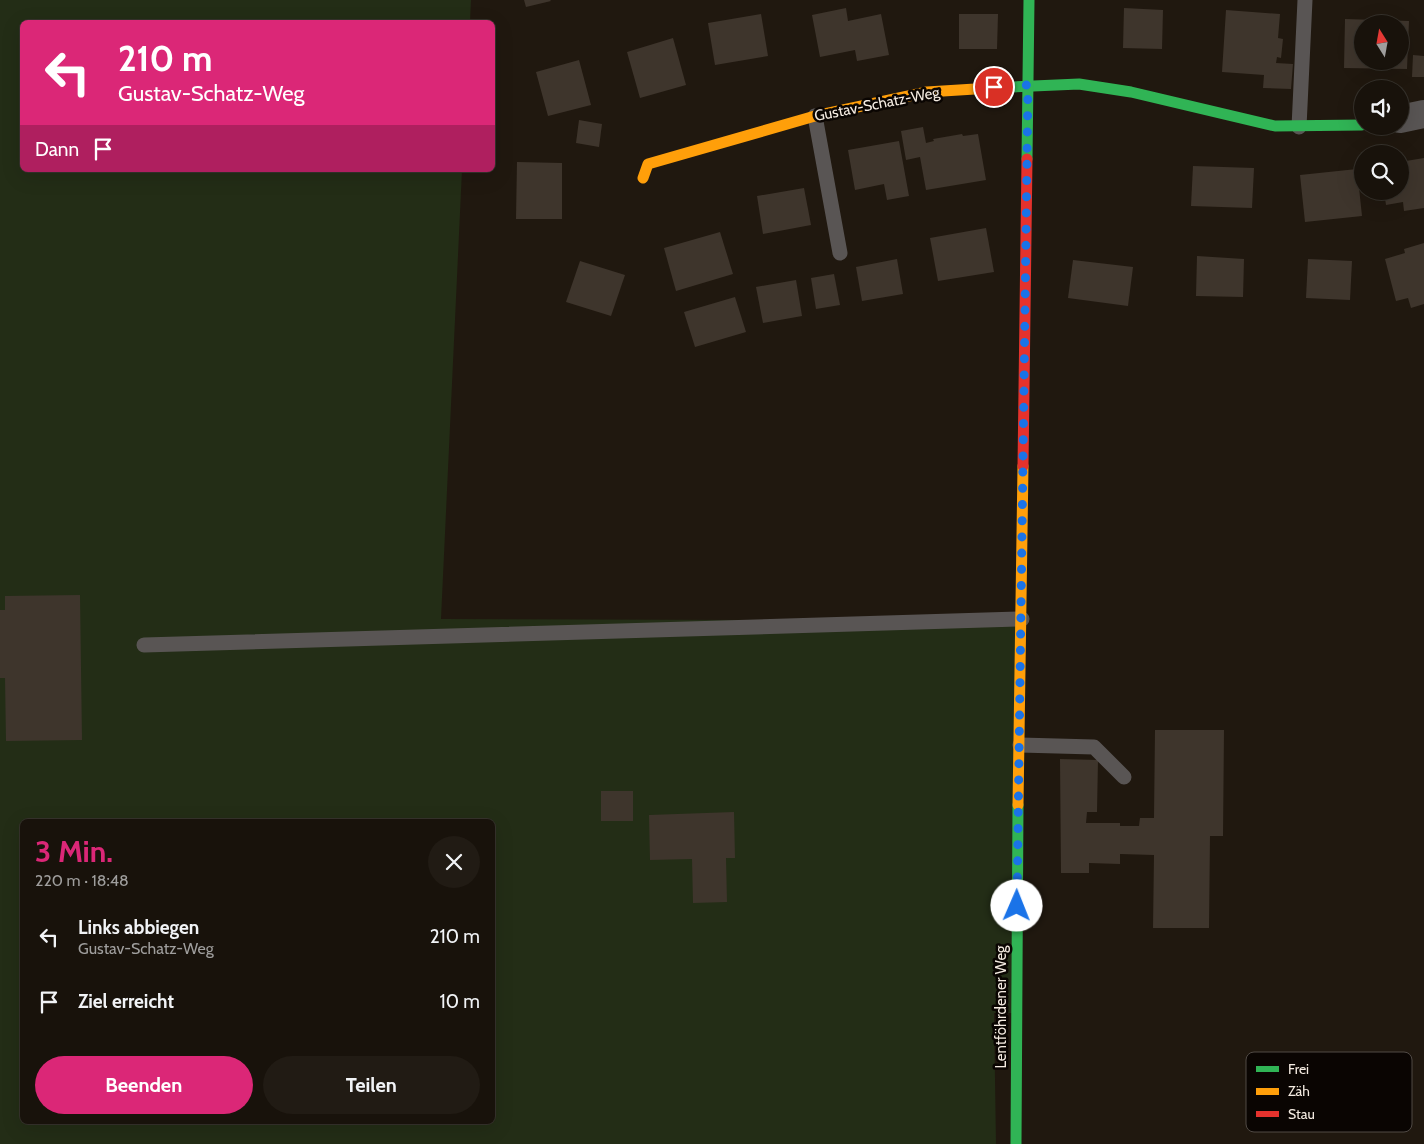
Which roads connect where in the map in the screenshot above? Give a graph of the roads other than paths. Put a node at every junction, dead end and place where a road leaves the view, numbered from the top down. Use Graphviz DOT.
graph roads {
  1 [pos="1029,0"];
  2 [pos="1305,0"];
  3 [pos="1028,85"];
  4 [pos="1424,114"];
  5 [pos="815,116"];
  6 [pos="1409,117"];
  7 [pos="1354,125"];
  8 [pos="1299,127"];
  9 [pos="643,178"];
  10 [pos="840,253"];
  11 [pos="1022,619"];
  12 [pos="144,645"];
  13 [pos="1020,745"];
  14 [pos="1124,777"];
  15 [pos="1016,1144"];
  1 -- 3 [label="street, Lentföhrdener Weg"];
  2 -- 8 [label="lane"];
  3 -- 5 [label="street, Gustav-Schatz-Weg"];
  3 -- 8 [label="street, Gustav-Schatz-Weg"];
  3 -- 11 [label="street, Lentföhrdener Weg"];
  4 -- 6 [label="street"];
  5 -- 9 [label="street, Gustav-Schatz-Weg"];
  5 -- 10 [label="lane"];
  7 -- 8 [label="street, Gustav-Schatz-Weg"];
  11 -- 12 [label="lane"];
  11 -- 13 [label="street, Lentföhrdener Weg"];
  13 -- 14 [label="lane"];
  13 -- 15 [label="street, Lentföhrdener Weg"];
}
